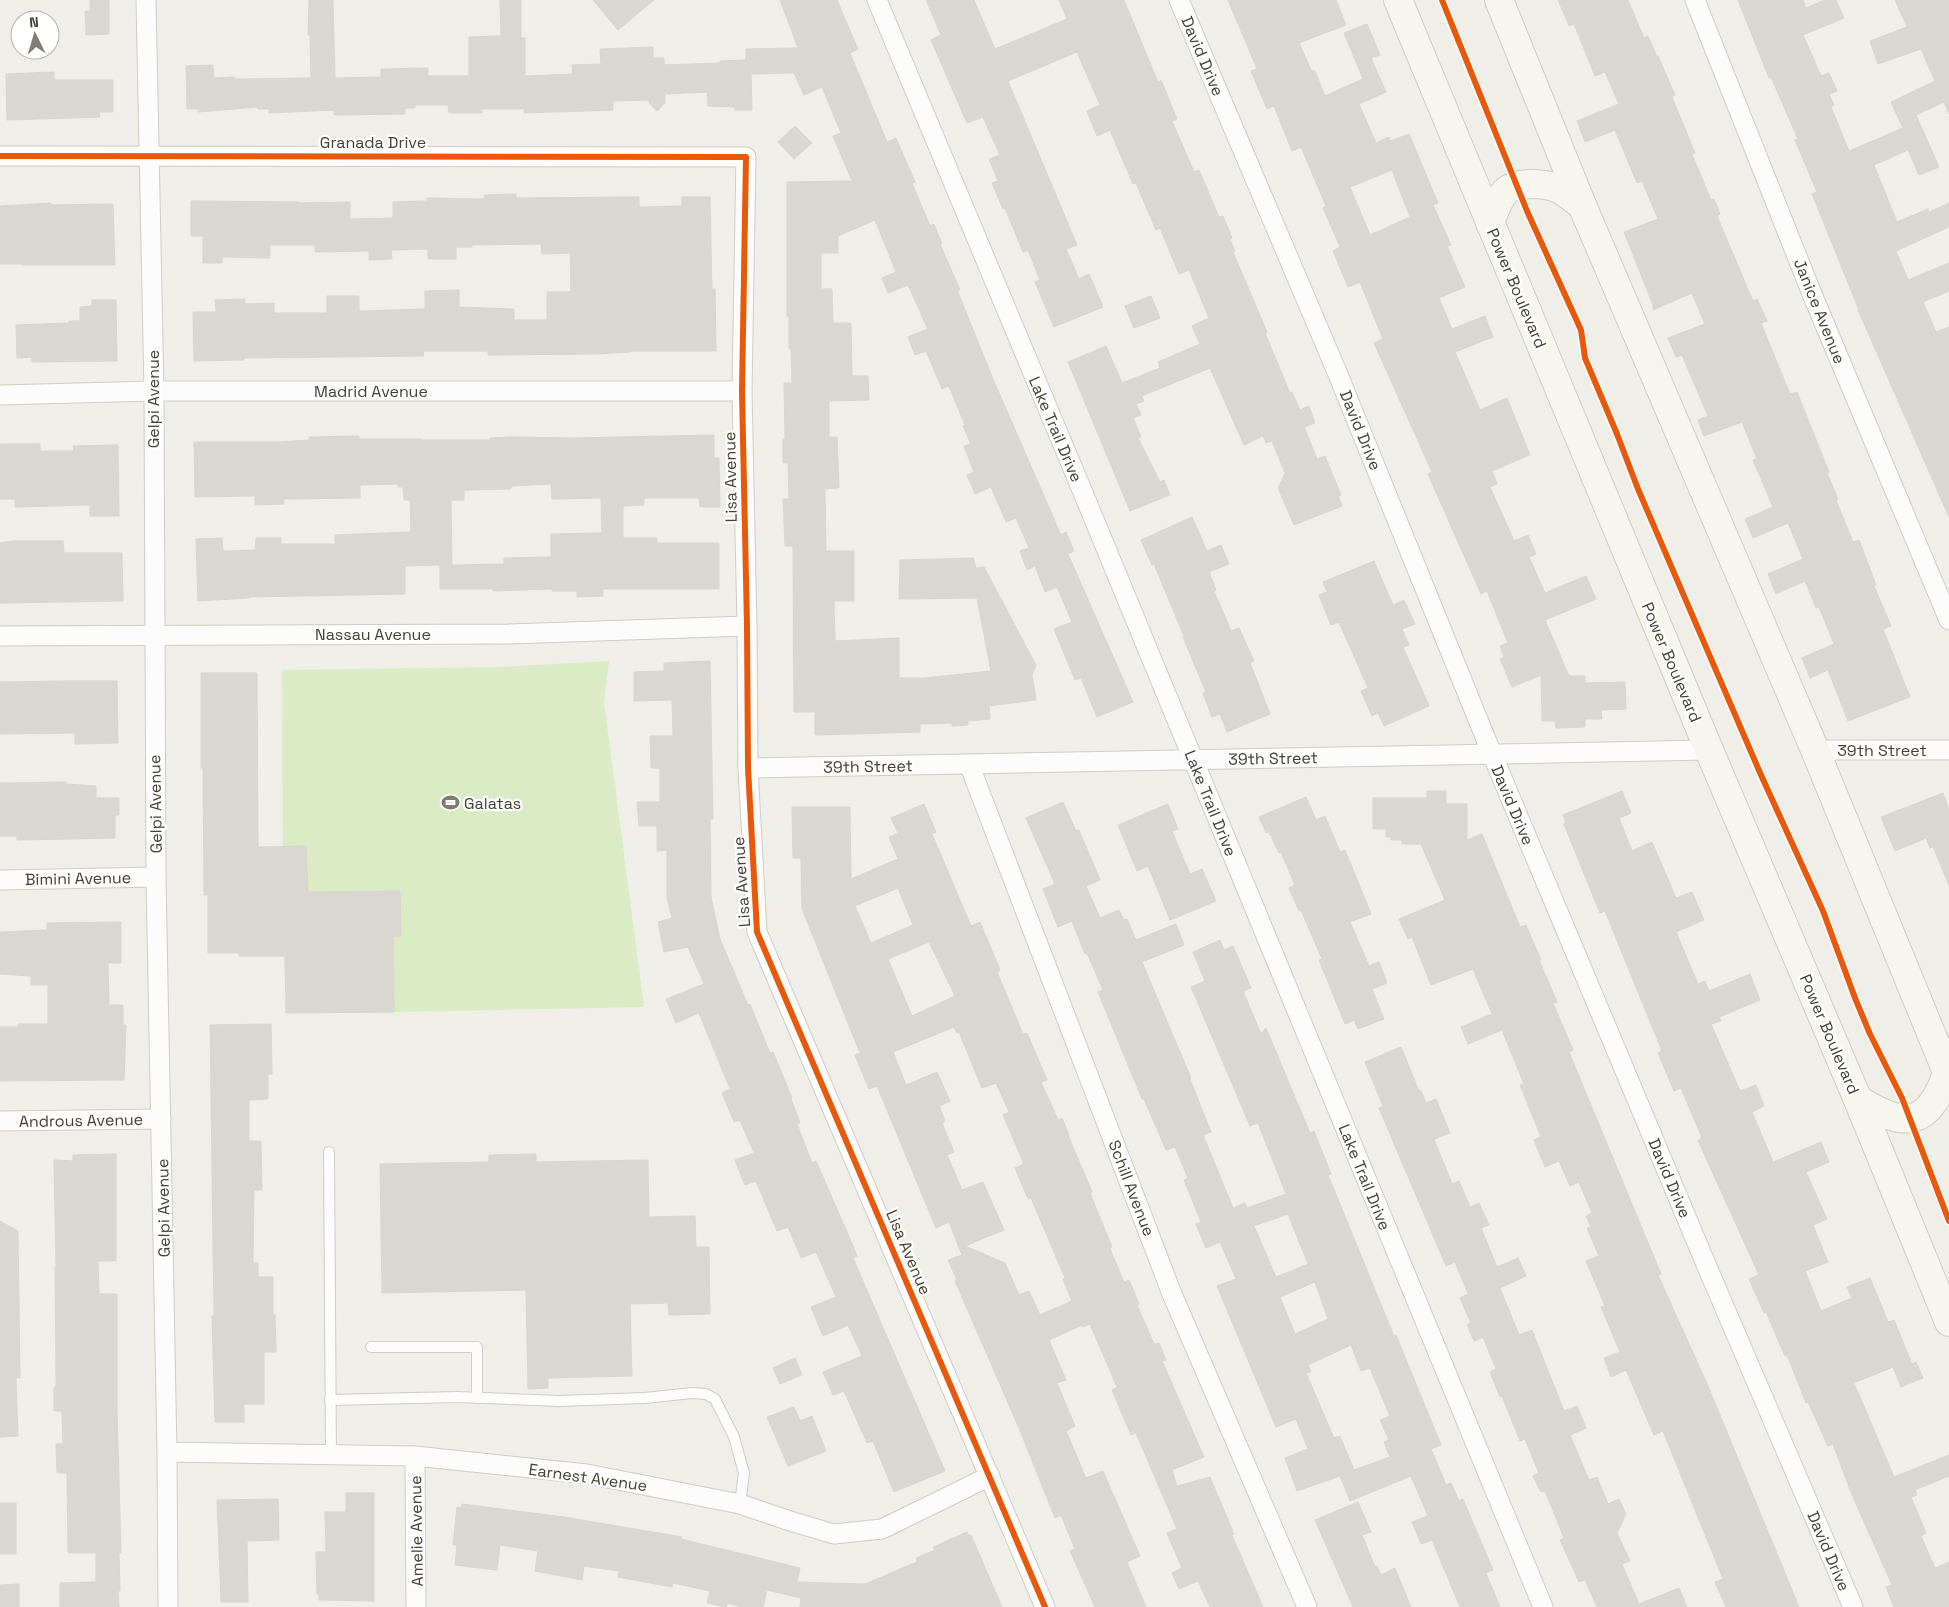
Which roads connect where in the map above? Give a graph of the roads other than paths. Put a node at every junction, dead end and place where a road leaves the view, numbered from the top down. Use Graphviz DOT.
graph roads {
  1 [pos="146,0"];
  2 [pos="877,0"];
  3 [pos="1179,0"];
  4 [pos="1398,0"];
  5 [pos="1499,0"];
  6 [pos="1695,0"];
  7 [pos="0,156"];
  8 [pos="149,156"];
  9 [pos="746,157"];
  10 [pos="1582,205"];
  11 [pos="1490,223"];
  12 [pos="154,391"];
  13 [pos="742,391"];
  14 [pos="0,395"];
  15 [pos="1949,620"];
  16 [pos="747,626"];
  17 [pos="154,635"];
  18 [pos="0,636"];
  19 [pos="1709,750"];
  20 [pos="1814,750"];
  21 [pos="1949,750"];
  22 [pos="1492,754"];
  23 [pos="1193,760"];
  24 [pos="969,764"];
  25 [pos="748,768"];
  26 [pos="156,877"];
  27 [pos="0,880"];
  28 [pos="1948,1075"];
  29 [pos="1858,1100"];
  30 [pos="161,1119"];
  31 [pos="0,1121"];
  32 [pos="329,1152"];
  33 [pos="1946,1302"];
  34 [pos="371,1347"];
  35 [pos="477,1398"];
  36 [pos="330,1400"];
  37 [pos="167,1452"];
  38 [pos="331,1454"];
  39 [pos="415,1456"];
  40 [pos="990,1476"];
  41 [pos="740,1504"];
  42 [pos="168,1607"];
  43 [pos="416,1607"];
  44 [pos="1044,1607"];
  45 [pos="1307,1607"];
  46 [pos="1542,1607"];
  47 [pos="1853,1607"];
  1 -- 8 [label="street, Gelpi Avenue"];
  2 -- 23 [label="street, Lake Trail Drive"];
  3 -- 22 [label="street, David Drive"];
  4 -- 11 [label="street, Power Boulevard"];
  5 -- 10 [label="street"];
  6 -- 15 [label="street, Janice Avenue"];
  7 -- 8 [label="street, Granada Drive"];
  8 -- 9 [label="street, Granada Drive"];
  8 -- 12 [label="street, Gelpi Avenue"];
  9 -- 13 [label="street, Lisa Avenue"];
  10 -- 11 [label="street"];
  10 -- 20 [label="street"];
  11 -- 19 [label="street, Power Boulevard"];
  12 -- 13 [label="street, Madrid Avenue"];
  12 -- 14 [label="street, Madrid Avenue"];
  12 -- 17 [label="street, Gelpi Avenue"];
  13 -- 16 [label="street, Lisa Avenue"];
  16 -- 17 [label="street, Nassau Avenue"];
  16 -- 25 [label="street, Lisa Avenue"];
  17 -- 18 [label="street, Nassau Avenue"];
  17 -- 26 [label="street, Gelpi Avenue"];
  19 -- 22 [label="street, 39th Street"];
  19 -- 29 [label="street, Power Boulevard"];
  20 -- 21 [label="street, 39th Street"];
  20 -- 28 [label="street"];
  22 -- 23 [label="street, 39th Street"];
  22 -- 47 [label="street, David Drive"];
  23 -- 24 [label="street, 39th Street"];
  23 -- 46 [label="street, Lake Trail Drive"];
  24 -- 25 [label="street, 39th Street"];
  24 -- 45 [label="street, Schill Avenue"];
  25 -- 40 [label="street, Lisa Avenue"];
  26 -- 27 [label="street, Bimini Avenue"];
  26 -- 30 [label="street, Gelpi Avenue"];
  28 -- 29 [label="street"];
  29 -- 33 [label="street, Power Boulevard"];
  30 -- 31 [label="street, Androus Avenue"];
  30 -- 37 [label="street, Gelpi Avenue"];
  32 -- 36 [label="lane"];
  34 -- 35 [label="lane"];
  35 -- 36 [label="lane"];
  35 -- 41 [label="lane"];
  36 -- 38 [label="lane"];
  37 -- 38 [label="street, Earnest Avenue"];
  37 -- 42 [label="street, Gelpi Avenue"];
  38 -- 39 [label="street, Earnest Avenue"];
  39 -- 41 [label="street, Earnest Avenue"];
  39 -- 43 [label="street, Amelie Avenue"];
  40 -- 41 [label="street, Earnest Avenue"];
  40 -- 44 [label="street, Lisa Avenue"];
}
